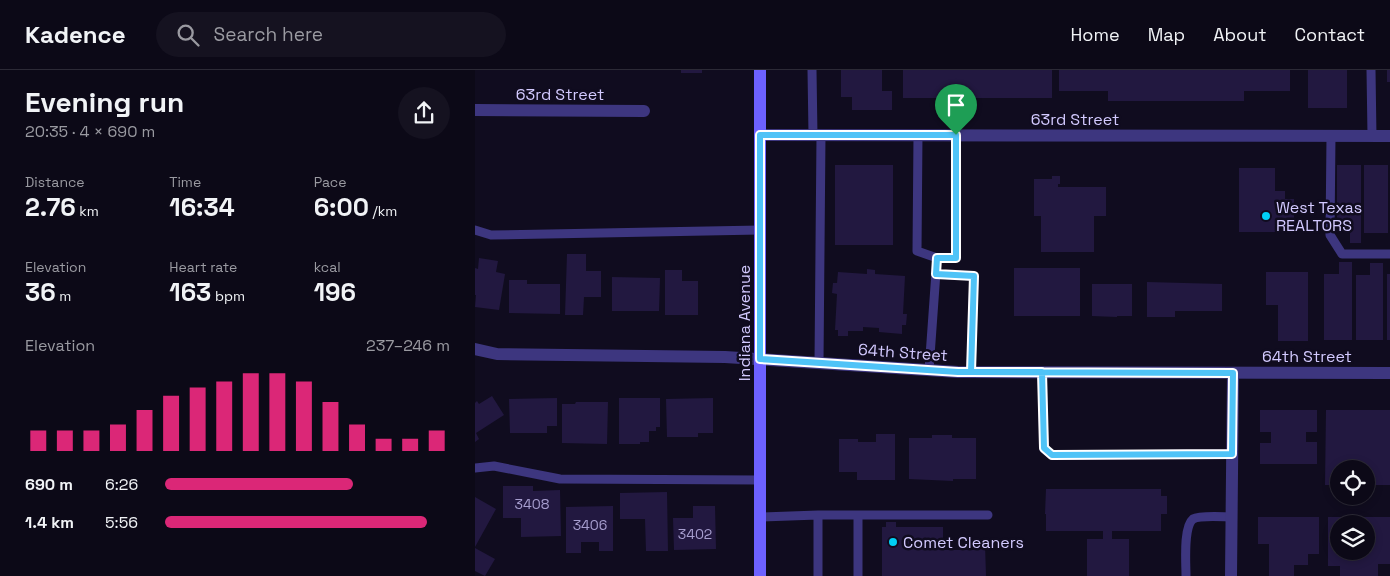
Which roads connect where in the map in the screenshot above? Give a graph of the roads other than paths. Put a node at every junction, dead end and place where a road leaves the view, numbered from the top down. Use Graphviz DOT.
graph roads {
  1 [pos="760,70"];
  2 [pos="812,70"];
  3 [pos="1371,70"];
  4 [pos="475,110"];
  5 [pos="644,111"];
  6 [pos="760,135"];
  7 [pos="817,135"];
  8 [pos="918,135"];
  9 [pos="956,135"];
  10 [pos="1331,136"];
  11 [pos="1372,136"];
  12 [pos="1390,136"];
  13 [pos="475,230"];
  14 [pos="760,230"];
  15 [pos="1390,254"];
  16 [pos="937,258"];
  17 [pos="936,274"];
  18 [pos="475,349"];
  19 [pos="760,359"];
  20 [pos="819,362"];
  21 [pos="929,370"];
  22 [pos="971,372"];
  23 [pos="1042,372"];
  24 [pos="1390,372"];
  25 [pos="1233,373"];
  26 [pos="1232,454"];
  27 [pos="475,468"];
  28 [pos="760,480"];
  29 [pos="818,515"];
  30 [pos="858,515"];
  31 [pos="987,515"];
  32 [pos="760,517"];
  33 [pos="1232,517"];
  34 [pos="760,576"];
  35 [pos="818,576"];
  36 [pos="858,576"];
  37 [pos="1186,576"];
  38 [pos="1231,576"];
  1 -- 6 [label="main road, Indiana Avenue"];
  2 -- 7 [label="lane"];
  3 -- 11 [label="lane"];
  4 -- 5 [label="street, 63rd Street"];
  6 -- 7 [label="street, 63rd Street"];
  6 -- 14 [label="main road, Indiana Avenue"];
  7 -- 8 [label="street, 63rd Street"];
  7 -- 20 [label="lane"];
  8 -- 9 [label="street, 63rd Street"];
  8 -- 16 [label="lane"];
  9 -- 10 [label="street, 63rd Street"];
  9 -- 16 [label="lane"];
  10 -- 11 [label="street, 63rd Street"];
  10 -- 15 [label="lane"];
  11 -- 12 [label="street, 63rd Street"];
  13 -- 14 [label="lane"];
  14 -- 19 [label="main road, Indiana Avenue"];
  16 -- 17 [label="lane"];
  17 -- 21 [label="lane"];
  17 -- 22 [label="lane"];
  18 -- 19 [label="street, 64th Street"];
  19 -- 20 [label="street, 64th Street"];
  19 -- 28 [label="main road, Indiana Avenue"];
  20 -- 21 [label="street, 64th Street"];
  21 -- 22 [label="street, 64th Street"];
  22 -- 23 [label="street, 64th Street"];
  23 -- 25 [label="street, 64th Street"];
  23 -- 26 [label="lane"];
  24 -- 25 [label="street, 64th Street"];
  25 -- 26 [label="street"];
  26 -- 33 [label="street"];
  27 -- 28 [label="lane"];
  28 -- 32 [label="main road, Indiana Avenue"];
  29 -- 30 [label="lane"];
  29 -- 32 [label="lane"];
  29 -- 35 [label="lane"];
  30 -- 31 [label="lane"];
  30 -- 36 [label="lane"];
  32 -- 34 [label="main road, Indiana Avenue"];
  33 -- 37 [label="lane"];
  33 -- 38 [label="street"];
}
